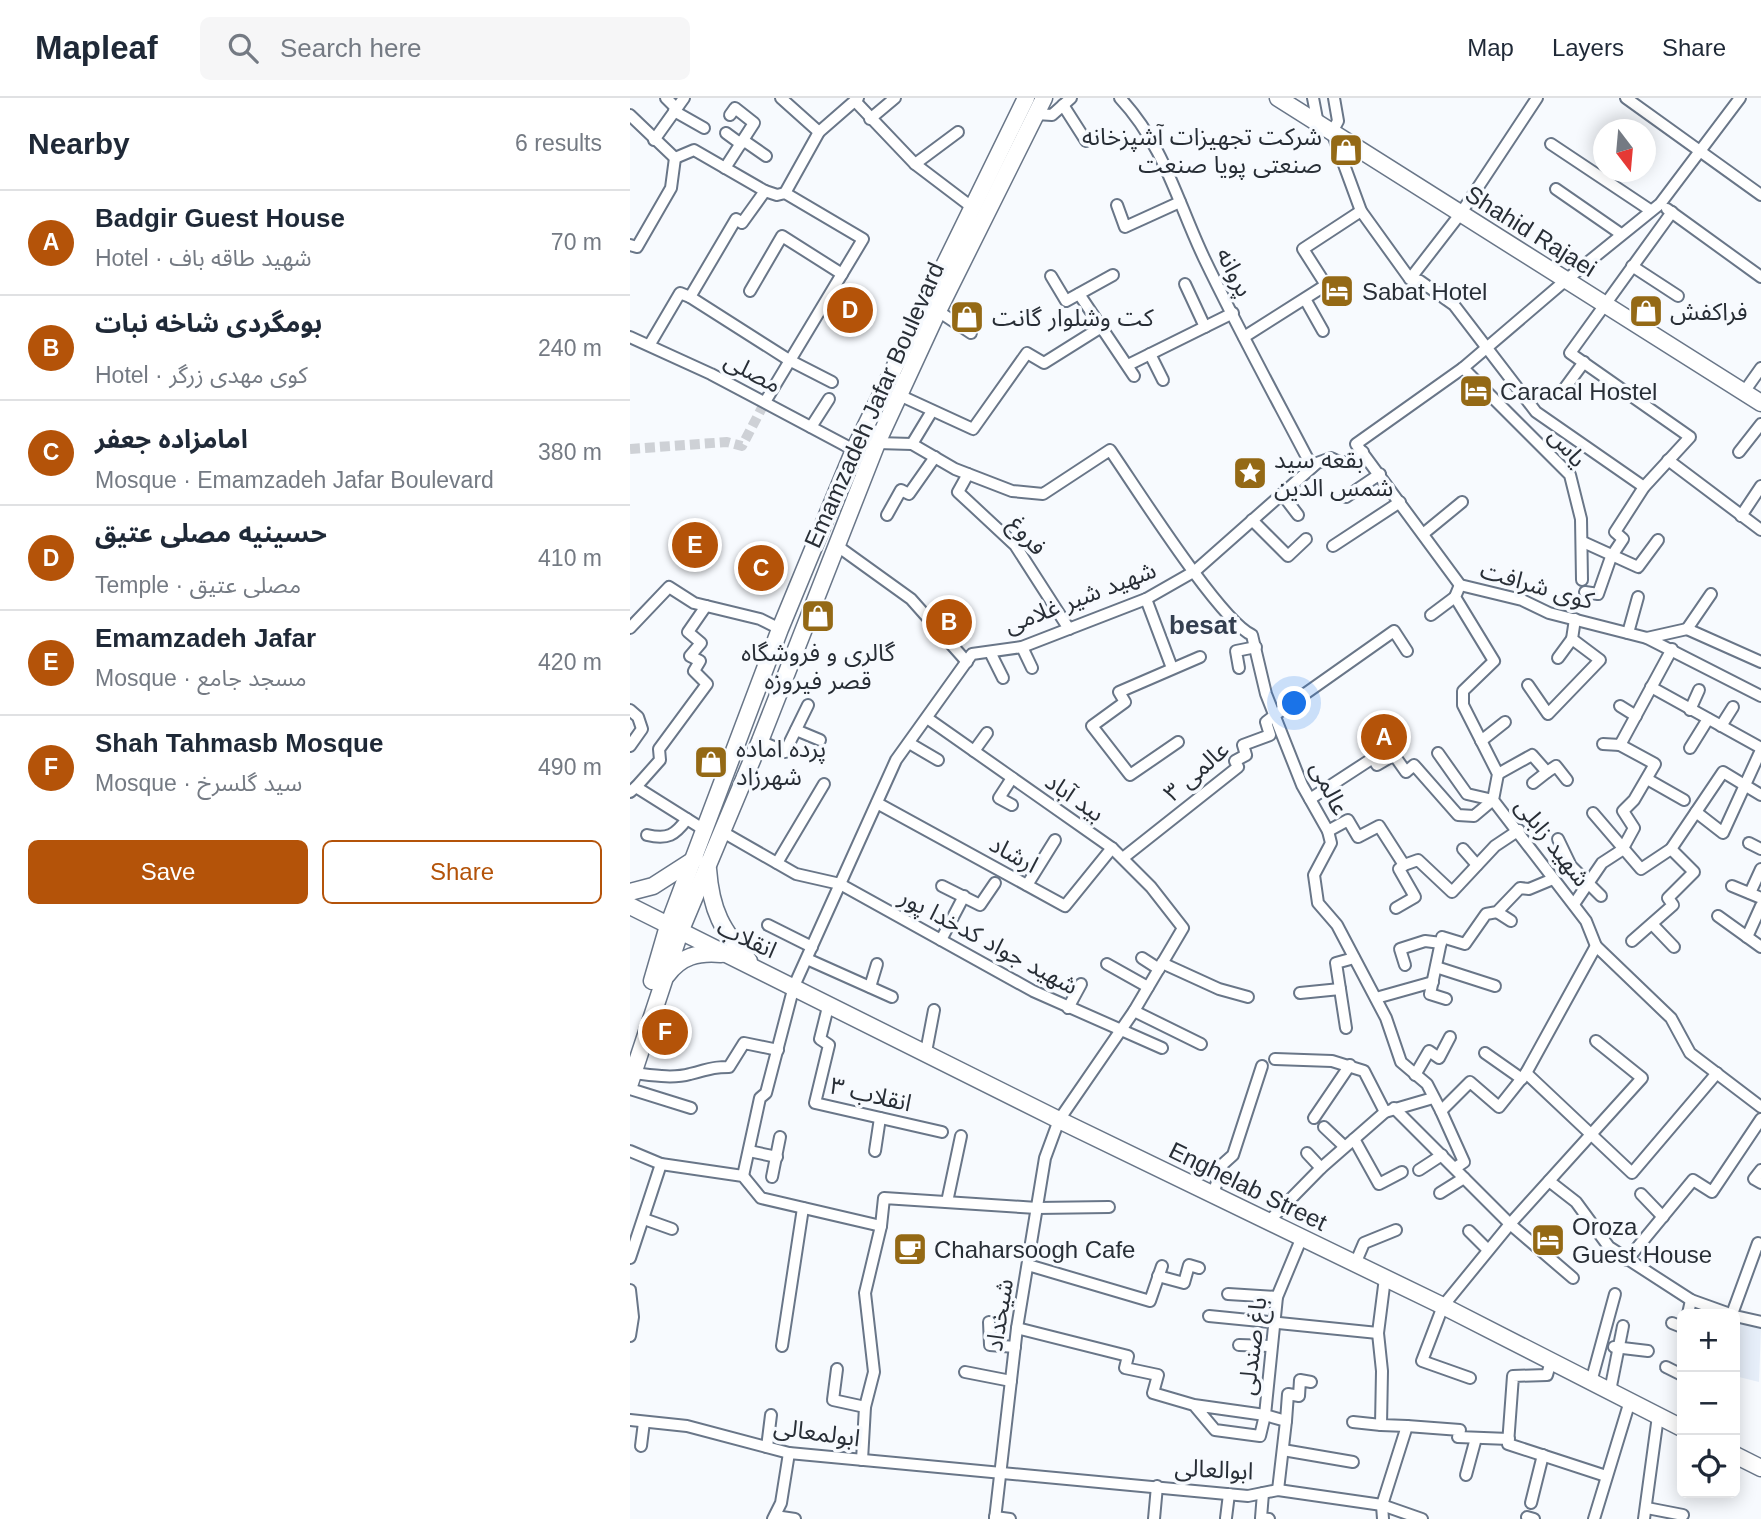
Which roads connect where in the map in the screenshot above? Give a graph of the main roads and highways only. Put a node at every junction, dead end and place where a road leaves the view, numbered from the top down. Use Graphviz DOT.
graph roads {
  1 [pos="1026,98"];
  2 [pos="1044,98"];
  3 [pos="1278,98"];
  4 [pos="914,345"];
  5 [pos="1761,403"];
  6 [pos="714,831"];
  7 [pos="699,870"];
  8 [pos="630,892"];
  9 [pos="630,906"];
  10 [pos="674,929"];
  11 [pos="730,955"];
  12 [pos="753,965"];
  13 [pos="662,983"];
  14 [pos="794,986"];
  15 [pos="630,1053"];
  16 [pos="631,1082"];
  17 [pos="1677,1426"];
  18 [pos="1740,1458"];
  19 [pos="1761,1468"];
  1 -- 4 [label="main road, Emamzadeh Jafar Boulevard"];
  2 -- 4 [label="main road, Emamzadeh Jafar Boulevard"];
  3 -- 5 [label="main road, Shahid Rajaei"];
  4 -- 6 [label="main road, Emamzadeh Jafar Boulevard"];
  4 -- 6 [label="main road, Emamzadeh Jafar Boulevard"];
  6 -- 7 [label="main road, Emamzadeh Jafar Boulevard"];
  7 -- 8 [label="main road"];
  7 -- 10 [label="main road, Emamzadeh Jafar Boulevard"];
  7 -- 12 [label="main road"];
  9 -- 10 [label="main road, انقلاب"];
  10 -- 11 [label="main road, انقلاب"];
  10 -- 13 [label="main road"];
  10 -- 15 [label="main road"];
  11 -- 12 [label="main road, انقلاب"];
  11 -- 13 [label="main road"];
  12 -- 14 [label="main road, انقلاب"];
  13 -- 16 [label="main road"];
  14 -- 17 [label="main road, Enghelab Street"];
  18 -- 19 [label="main road"];
}
